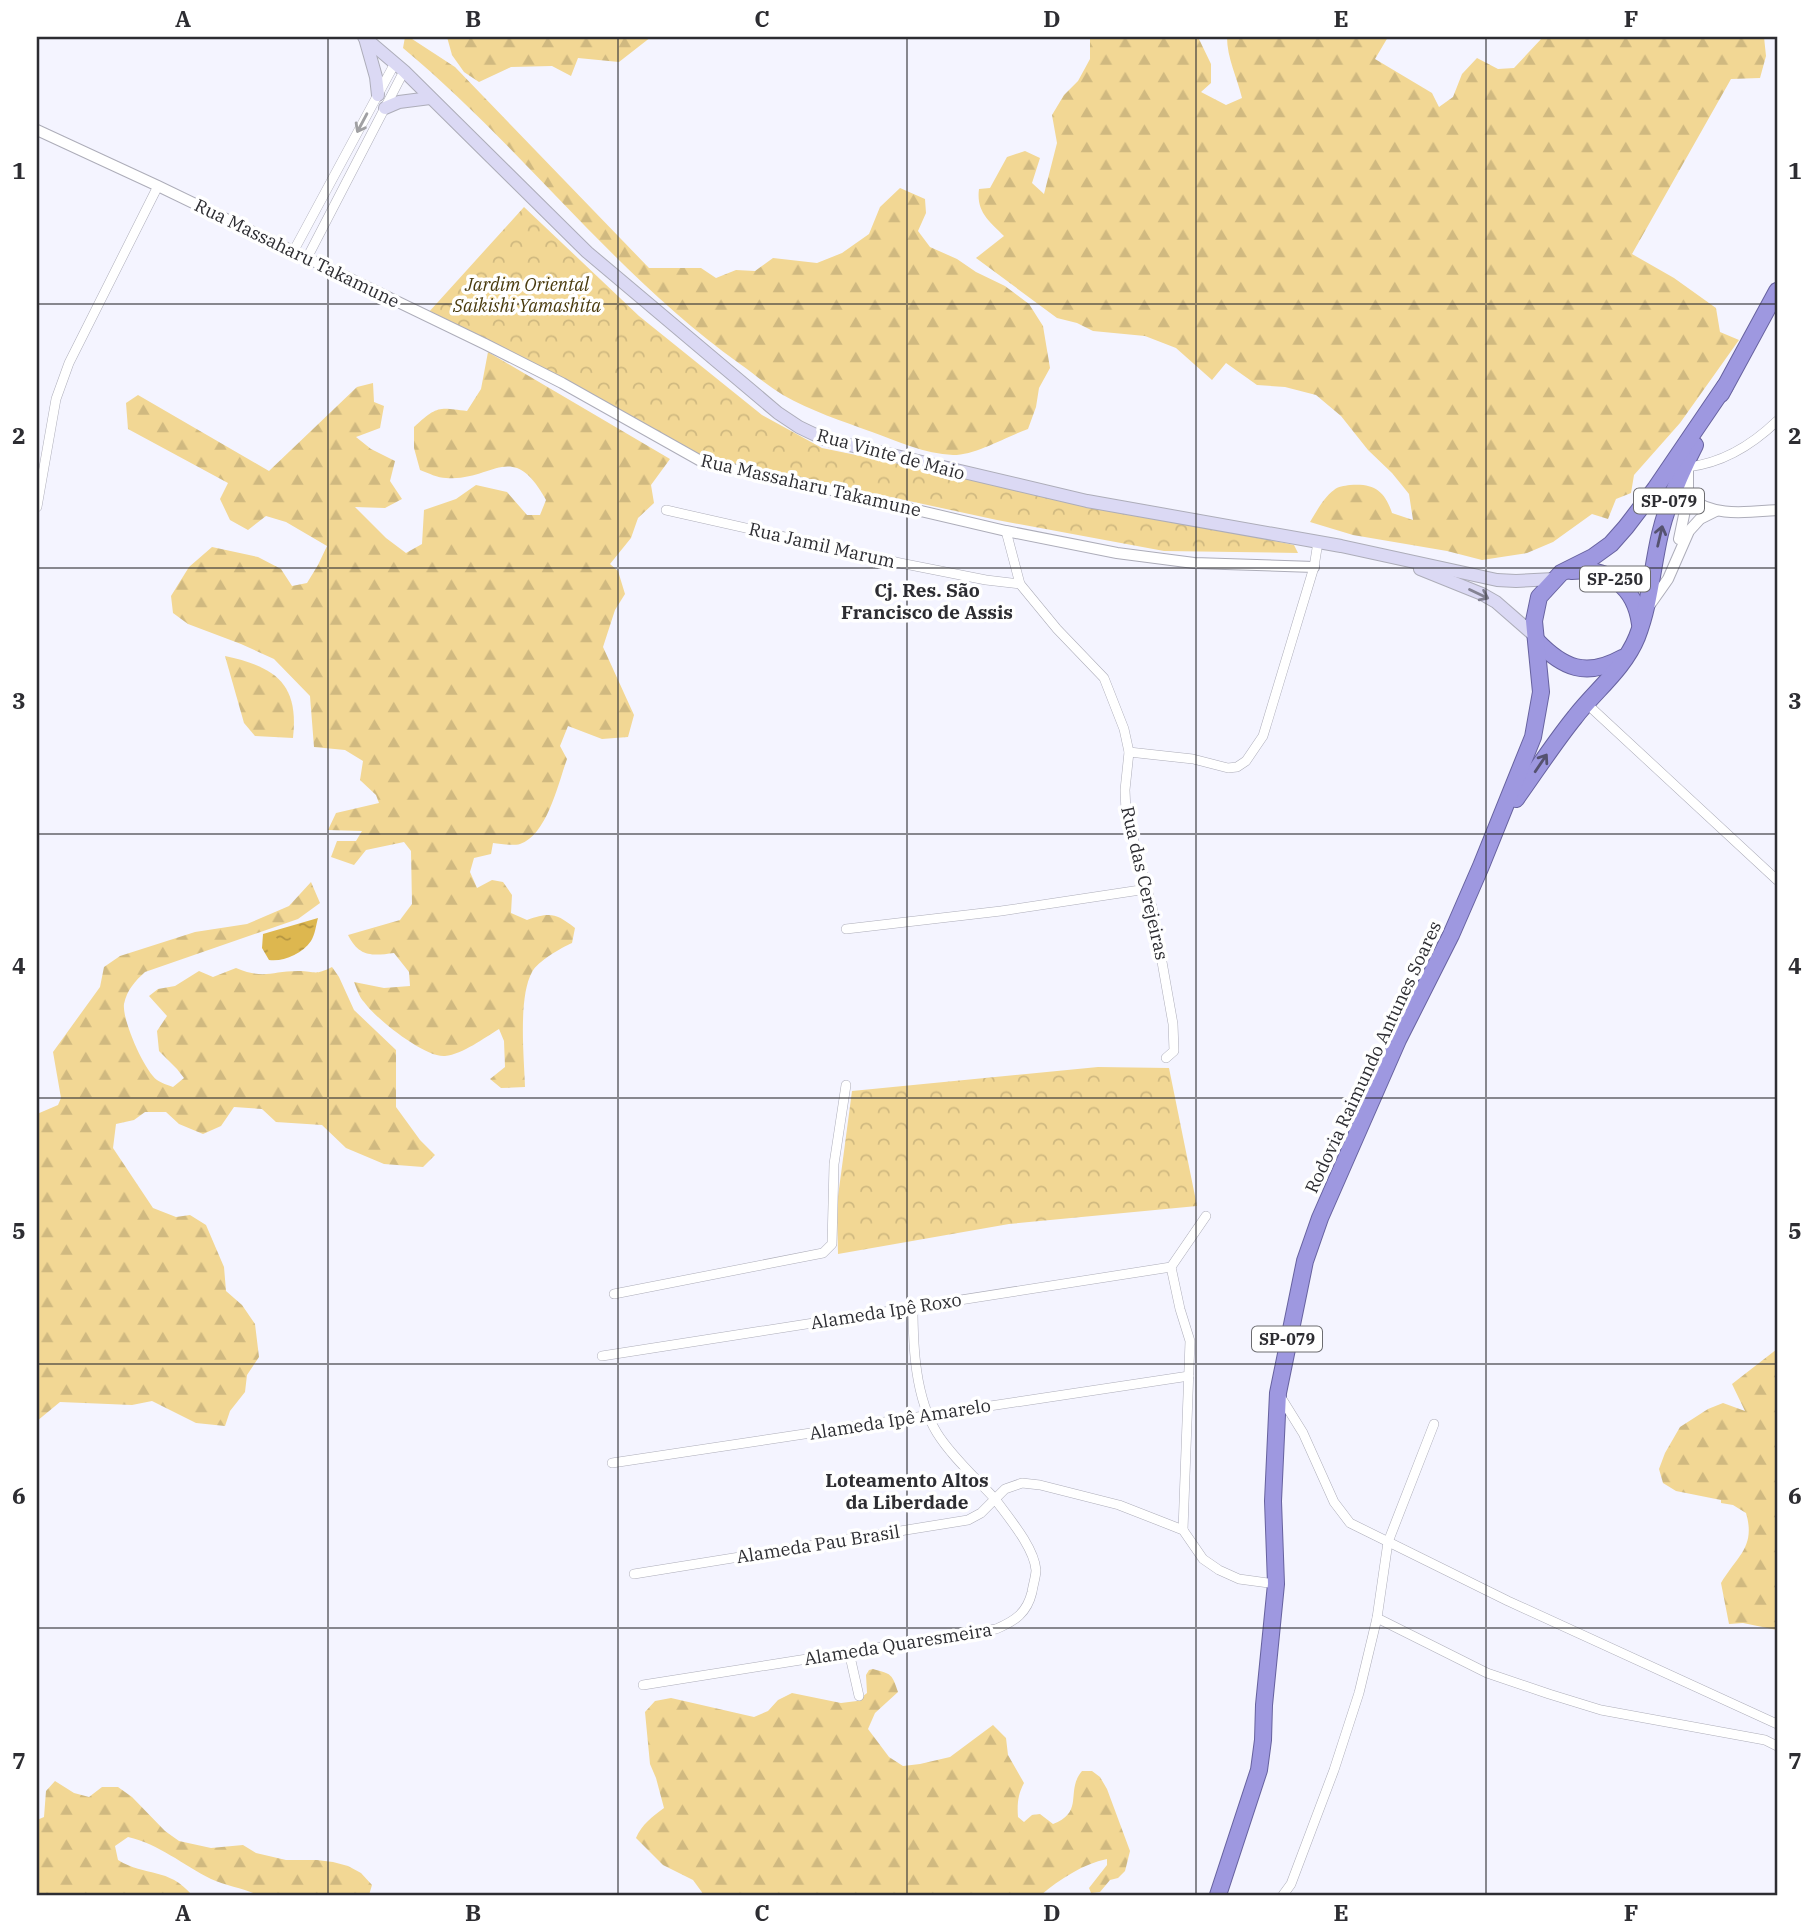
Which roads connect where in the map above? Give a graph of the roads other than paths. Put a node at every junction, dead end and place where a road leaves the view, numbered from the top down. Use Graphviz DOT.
graph roads {
  1 [pos="364,37"];
  2 [pos="399,67"];
  3 [pos="378,95"];
  4 [pos="430,98"];
  5 [pos="385,108"];
  6 [pos="37,131"];
  7 [pos="158,186"];
  8 [pos="293,252"];
  9 [pos="307,258"];
  10 [pos="1777,291"];
  11 [pos="1725,386"];
  12 [pos="1777,421"];
  13 [pos="1688,463"];
  14 [pos="1688,496"];
  15 [pos="37,507"];
  16 [pos="666,510"];
  17 [pos="1777,510"];
  18 [pos="1716,511"];
  19 [pos="1006,530"];
  20 [pos="1318,542"];
  21 [pos="1394,557"];
  22 [pos="1674,566"];
  23 [pos="1314,567"];
  24 [pos="1558,576"];
  25 [pos="1020,584"];
  26 [pos="1646,609"];
  27 [pos="1641,626"];
  28 [pos="1536,638"];
  29 [pos="1627,655"];
  30 [pos="1587,704"];
  31 [pos="1129,752"];
  32 [pos="1502,819"];
  33 [pos="1777,880"];
  34 [pos="1147,889"];
  35 [pos="846,929"];
  36 [pos="1166,1058"];
  37 [pos="846,1085"];
  38 [pos="1206,1216"];
  39 [pos="1171,1267"];
  40 [pos="614,1294"];
  41 [pos="913,1306"];
  42 [pos="602,1356"];
  43 [pos="1189,1376"];
  44 [pos="1278,1393"];
  45 [pos="929,1414"];
  46 [pos="1434,1424"];
  47 [pos="611,1463"];
  48 [pos="995,1499"];
  49 [pos="1183,1530"];
  50 [pos="1388,1542"];
  51 [pos="634,1574"];
  52 [pos="1276,1584"];
  53 [pos="1377,1618"];
  54 [pos="849,1652"];
  55 [pos="643,1685"];
  56 [pos="859,1696"];
  57 [pos="1777,1724"];
  58 [pos="1777,1746"];
  59 [pos="1222,1893"];
  60 [pos="1283,1895"];
  1 -- 2 [label="main road, Rua Vinte de Maio / SP-250"];
  1 -- 3 [label="main road"];
  2 -- 3 [label="street"];
  2 -- 4 [label="main road, Rua Vinte de Maio / SP-250"];
  2 -- 5 [label="street"];
  3 -- 8 [label="street, one-way"];
  4 -- 5 [label="main road"];
  4 -- 20 [label="main road, Rua Vinte de Maio / SP-250"];
  5 -- 9 [label="street"];
  6 -- 7 [label="street, Rua Massaharu Takamune"];
  7 -- 8 [label="street, Rua Massaharu Takamune"];
  7 -- 15 [label="street"];
  8 -- 9 [label="street, Rua Massaharu Takamune"];
  9 -- 19 [label="street, Rua Massaharu Takamune"];
  10 -- 11 [label="highway, SP-079"];
  11 -- 13 [label="highway, SP-079"];
  11 -- 24 [label="highway, SP-079"];
  12 -- 13 [label="street"];
  13 -- 14 [label="street"];
  26 -- 13 [label="highway, SP-079, one-way"];
  14 -- 18 [label="street"];
  14 -- 22 [label="street"];
  16 -- 25 [label="street, Rua Jamil Marum"];
  17 -- 18 [label="street"];
  18 -- 22 [label="street"];
  19 -- 23 [label="street, Rua Massaharu Takamune"];
  19 -- 25 [label="street, Rua das Cerejeiras"];
  20 -- 21 [label="main road, Rua Vinte de Maio / SP-250"];
  20 -- 23 [label="street"];
  21 -- 24 [label="main road, Rua Vinte de Maio / SP-250"];
  21 -- 28 [label="main road, Rua Vinte de Maio / SP-250, one-way"];
  22 -- 26 [label="street"];
  23 -- 31 [label="street"];
  24 -- 27 [label="highway, SP-250"];
  24 -- 28 [label="highway, SP-079"];
  25 -- 31 [label="street, Rua das Cerejeiras"];
  26 -- 27 [label="highway, SP-079"];
  27 -- 29 [label="highway, SP-079"];
  28 -- 29 [label="highway, SP-250"];
  28 -- 32 [label="highway, SP-079"];
  29 -- 30 [label="highway, SP-079"];
  32 -- 30 [label="highway, SP-079, one-way"];
  30 -- 33 [label="street"];
  31 -- 34 [label="street, Rua das Cerejeiras"];
  32 -- 44 [label="highway, Rodovia Raimundo Antunes Soares / SP-079"];
  34 -- 35 [label="street"];
  34 -- 36 [label="street, Rua das Cerejeiras"];
  37 -- 40 [label="street"];
  38 -- 39 [label="street"];
  39 -- 41 [label="street, Alameda Ipê Roxo"];
  39 -- 43 [label="street"];
  41 -- 42 [label="street, Alameda Ipê Roxo"];
  41 -- 45 [label="street, Alameda Quaresmeira"];
  43 -- 45 [label="street, Alameda Ipê Amarelo"];
  43 -- 49 [label="street"];
  44 -- 50 [label="street"];
  44 -- 52 [label="highway, Rodovia Raimundo Antunes Soares / SP-079"];
  45 -- 47 [label="street, Alameda Ipê Amarelo"];
  45 -- 48 [label="street, Alameda Quaresmeira"];
  46 -- 50 [label="street"];
  48 -- 49 [label="street, Alameda Pau Brasil"];
  48 -- 51 [label="street, Alameda Pau Brasil"];
  48 -- 54 [label="street, Alameda Quaresmeira"];
  49 -- 52 [label="street"];
  50 -- 53 [label="street"];
  50 -- 57 [label="street"];
  52 -- 59 [label="highway, Rodovia Raimundo Antunes Soares / SP-079"];
  53 -- 58 [label="street"];
  53 -- 60 [label="street"];
  54 -- 55 [label="street, Alameda Quaresmeira"];
  54 -- 56 [label="street"];
}
